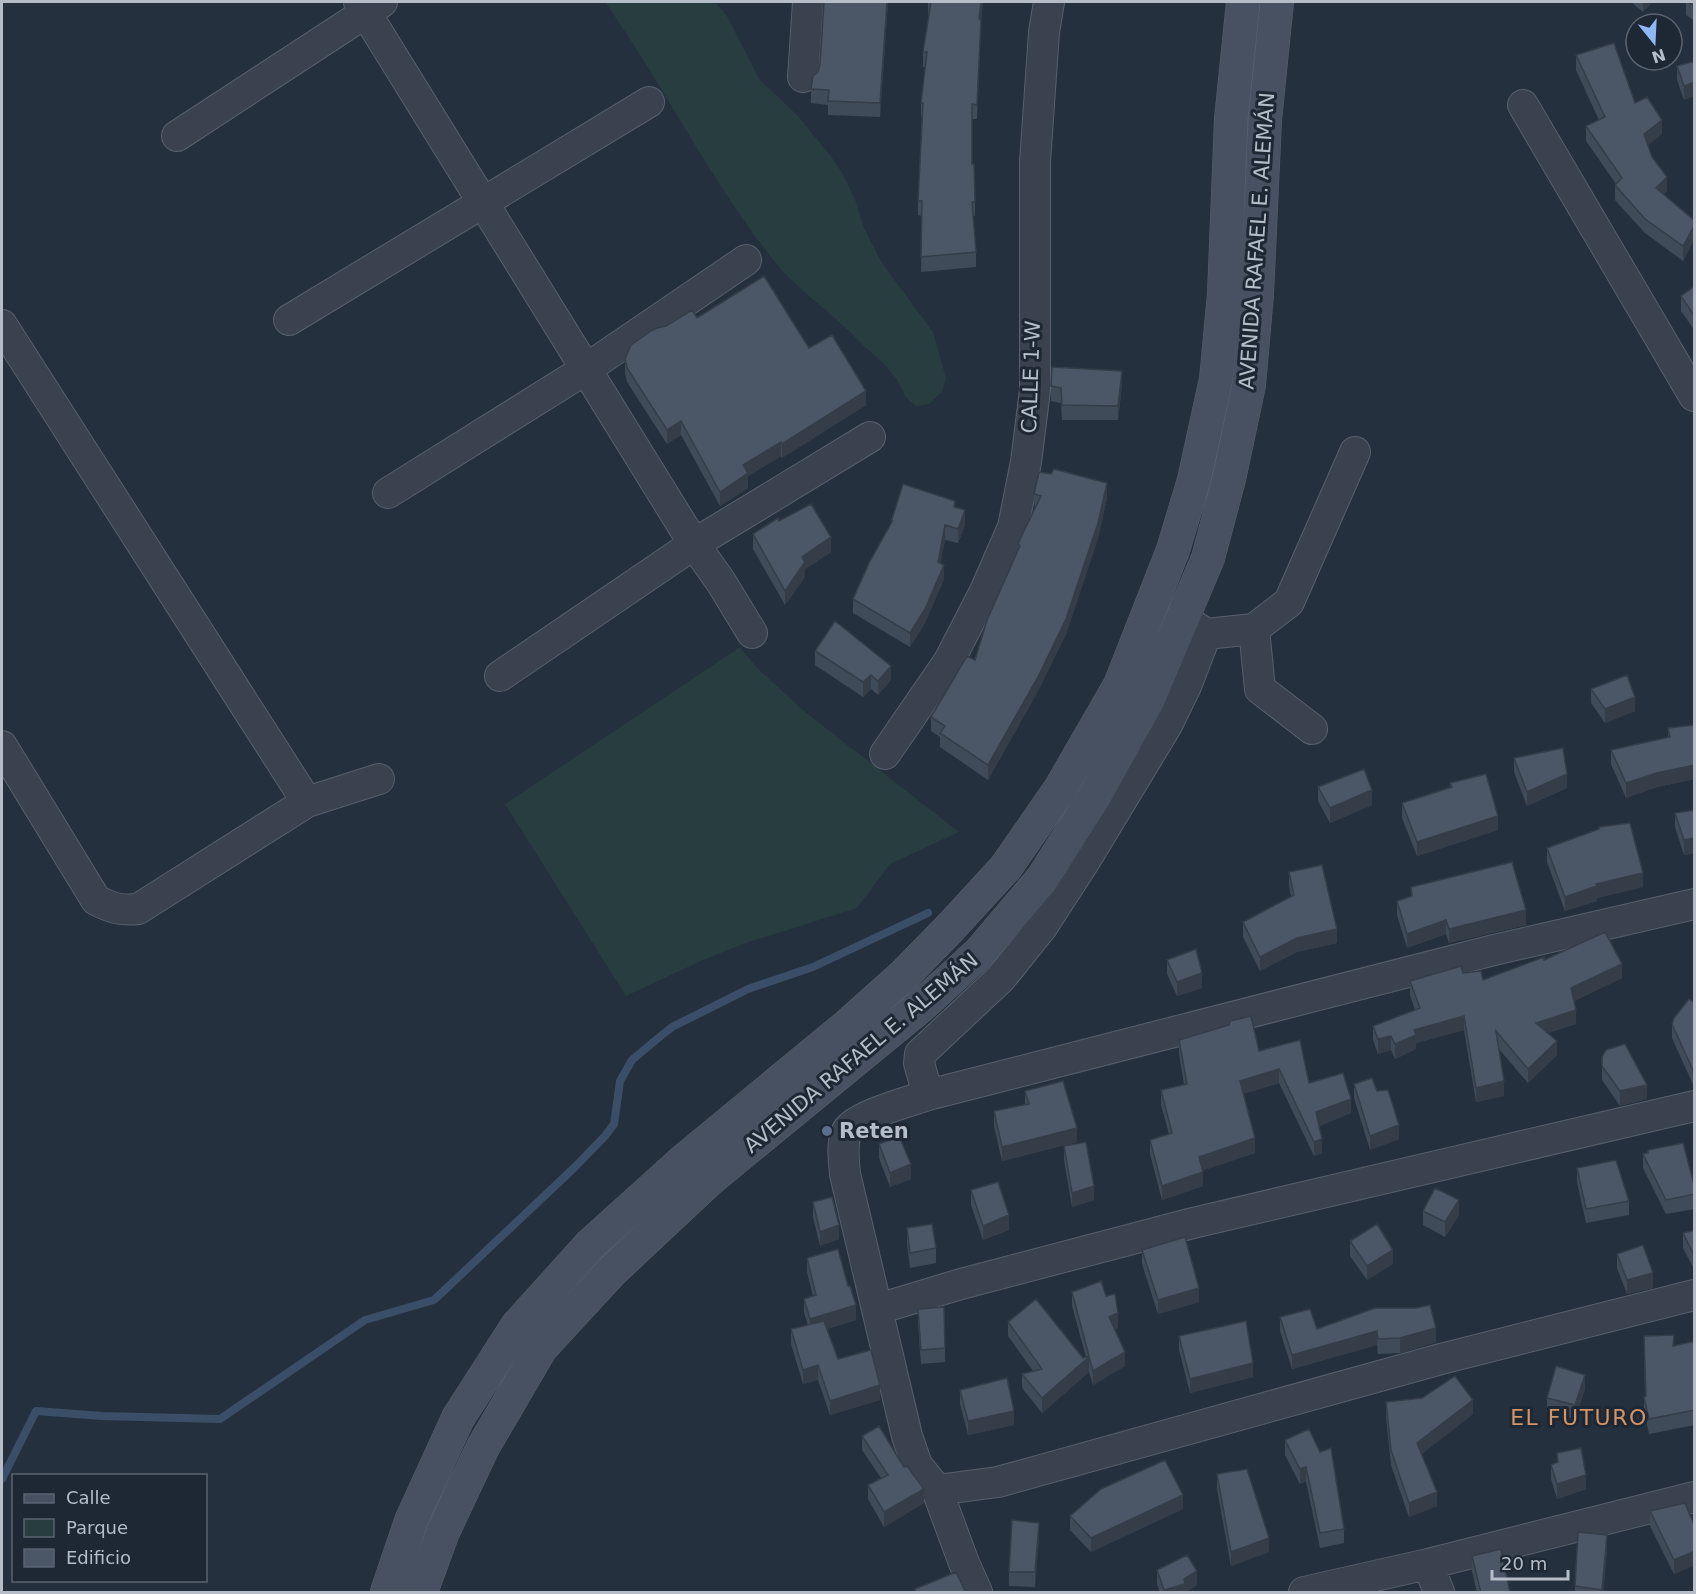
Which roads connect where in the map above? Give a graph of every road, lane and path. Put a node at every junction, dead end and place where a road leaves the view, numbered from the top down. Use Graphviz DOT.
graph roads {
  1 [pos="808,2"];
  2 [pos="1049,2"];
  3 [pos="1243,2"];
  4 [pos="1278,2"];
  5 [pos="369,5"];
  6 [pos="803,77"];
  7 [pos="649,102"];
  8 [pos="1523,105"];
  9 [pos="177,136"];
  10 [pos="483,202"];
  11 [pos="746,260"];
  12 [pos="289,320"];
  13 [pos="2,325"];
  14 [pos="586,369"];
  15 [pos="1695,396"];
  16 [pos="870,437"];
  17 [pos="1355,452"];
  18 [pos="388,493"];
  19 [pos="694,544"];
  20 [pos="1195,626"];
  21 [pos="1254,629"];
  22 [pos="752,633"];
  23 [pos="500,676"];
  24 [pos="1312,729"];
  25 [pos="2,746"];
  26 [pos="885,754"];
  27 [pos="379,779"];
  28 [pos="308,802"];
  29 [pos="1695,904"];
  30 [pos="928,1095"];
  31 [pos="1695,1106"];
  32 [pos="1695,1295"];
  33 [pos="878,1309"];
  34 [pos="937,1490"];
  35 [pos="1695,1497"];
  36 [pos="1428,1564"];
  37 [pos="387,1593"];
  38 [pos="421,1593"];
  39 [pos="977,1593"];
  40 [pos="1304,1593"];
  41 [pos="1439,1593"];
  1 -- 6 [label="street"];
  2 -- 26 [label="street, CALLE 1-W"];
  3 -- 37 [label="main road, AVENIDA RAFAEL E. ALEMÁN"];
  4 -- 20 [label="main road, AVENIDA RAFAEL E. ALEMÁN"];
  5 -- 9 [label="street"];
  5 -- 10 [label="street"];
  7 -- 10 [label="street"];
  8 -- 15 [label="street"];
  10 -- 12 [label="street"];
  10 -- 14 [label="street"];
  11 -- 14 [label="street"];
  13 -- 28 [label="street"];
  14 -- 18 [label="street"];
  14 -- 19 [label="street"];
  16 -- 19 [label="street"];
  17 -- 21 [label="street"];
  19 -- 22 [label="street"];
  19 -- 23 [label="street"];
  20 -- 21 [label="street"];
  20 -- 30 [label="street"];
  20 -- 38 [label="main road, AVENIDA RAFAEL E. ALEMÁN"];
  21 -- 24 [label="street"];
  25 -- 28 [label="street"];
  27 -- 28 [label="street"];
  29 -- 30 [label="street"];
  30 -- 33 [label="street"];
  31 -- 33 [label="street"];
  32 -- 34 [label="street"];
  33 -- 34 [label="street"];
  34 -- 39 [label="street"];
  35 -- 36 [label="street"];
  36 -- 40 [label="street"];
  36 -- 41 [label="street"];
}
